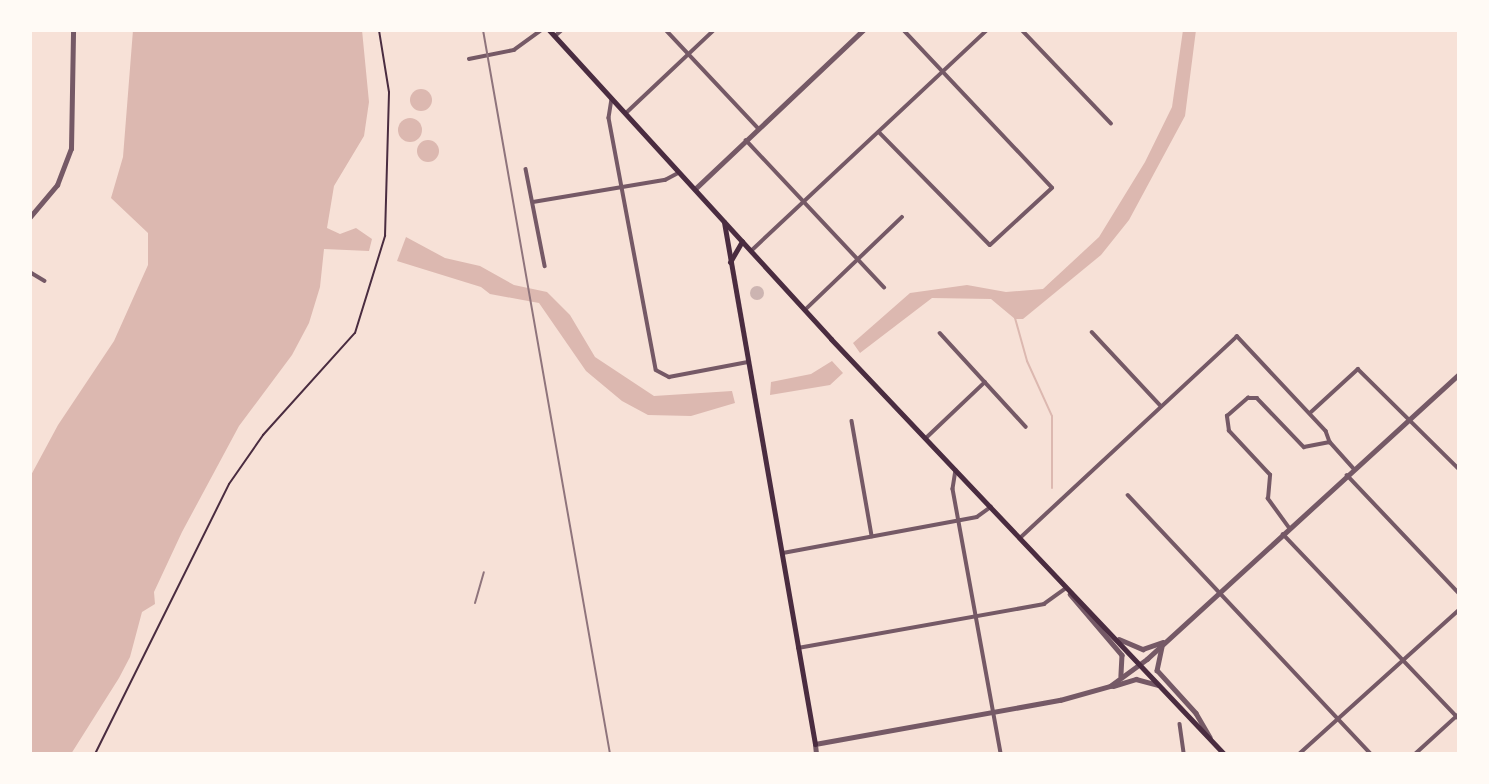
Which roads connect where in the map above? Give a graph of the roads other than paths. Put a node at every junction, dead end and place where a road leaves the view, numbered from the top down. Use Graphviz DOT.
graph roads {
  1 [pos="72,30"];
  2 [pos="541,30"];
  3 [pos="549,30"];
  4 [pos="562,30"];
  5 [pos="666,30"];
  6 [pos="714,30"];
  7 [pos="863,30"];
  8 [pos="903,30"];
  9 [pos="987,30"];
  10 [pos="1022,30"];
  11 [pos="555,36"];
  12 [pos="688,54"];
  13 [pos="469,59"];
  14 [pos="942,72"];
  15 [pos="612,99"];
  16 [pos="626,113"];
  17 [pos="1111,123"];
  18 [pos="758,128"];
  19 [pos="879,132"];
  20 [pos="746,140"];
  21 [pos="526,169"];
  22 [pos="679,172"];
  23 [pos="621,187"];
  24 [pos="695,189"];
  25 [pos="804,201"];
  26 [pos="533,202"];
  27 [pos="30,217"];
  28 [pos="902,217"];
  29 [pos="724,222"];
  30 [pos="742,241"];
  31 [pos="751,251"];
  32 [pos="858,260"];
  33 [pos="730,262"];
  34 [pos="545,266"];
  35 [pos="30,272"];
  36 [pos="45,281"];
  37 [pos="884,287"];
  38 [pos="806,310"];
  39 [pos="1092,332"];
  40 [pos="940,333"];
  41 [pos="748,362"];
  42 [pos="1459,374"];
  43 [pos="985,382"];
  44 [pos="1160,405"];
  45 [pos="1310,414"];
  46 [pos="1411,418"];
  47 [pos="852,421"];
  48 [pos="1026,427"];
  49 [pos="926,438"];
  50 [pos="1329,442"];
  51 [pos="1354,469"];
  52 [pos="1459,469"];
  53 [pos="956,470"];
  54 [pos="1347,475"];
  55 [pos="1128,495"];
  56 [pos="991,508"];
  57 [pos="960,521"];
  58 [pos="1289,528"];
  59 [pos="1283,534"];
  60 [pos="873,536"];
  61 [pos="1020,538"];
  62 [pos="781,553"];
  63 [pos="1067,589"];
  64 [pos="1217,593"];
  65 [pos="1459,593"];
  66 [pos="1459,610"];
  67 [pos="977,616"];
  68 [pos="1119,639"];
  69 [pos="1166,641"];
  70 [pos="798,648"];
  71 [pos="1401,661"];
  72 [pos="1140,663"];
  73 [pos="1118,681"];
  74 [pos="1160,687"];
  75 [pos="1102,690"];
  76 [pos="994,712"];
  77 [pos="1458,716"];
  78 [pos="1338,719"];
  79 [pos="1180,724"];
  80 [pos="1214,743"];
  81 [pos="814,744"];
  82 [pos="816,754"];
  83 [pos="1001,754"];
  84 [pos="1184,754"];
  85 [pos="1224,754"];
  86 [pos="1299,754"];
  87 [pos="1371,754"];
  88 [pos="1415,754"];
  1 -- 27 [label="street"];
  2 -- 13 [label="street"];
  3 -- 11 [label="main road"];
  4 -- 11 [label="street"];
  5 -- 12 [label="street"];
  6 -- 12 [label="street"];
  7 -- 18 [label="street"];
  8 -- 14 [label="street"];
  9 -- 14 [label="street"];
  10 -- 17 [label="street"];
  11 -- 15 [label="main road"];
  12 -- 16 [label="street"];
  12 -- 18 [label="street"];
  14 -- 19 [label="street"];
  14 -- 19 [label="street"];
  15 -- 16 [label="main road"];
  15 -- 23 [label="street"];
  16 -- 22 [label="main road"];
  18 -- 20 [label="street"];
  19 -- 25 [label="street"];
  20 -- 24 [label="street"];
  20 -- 25 [label="street"];
  21 -- 26 [label="street"];
  22 -- 23 [label="street"];
  22 -- 24 [label="main road"];
  23 -- 26 [label="street"];
  23 -- 41 [label="street"];
  24 -- 29 [label="main road"];
  25 -- 31 [label="street"];
  25 -- 32 [label="street"];
  26 -- 34 [label="street"];
  28 -- 32 [label="street"];
  29 -- 30 [label="main road"];
  29 -- 33 [label="main road"];
  30 -- 31 [label="main road"];
  30 -- 33 [label="main road"];
  31 -- 38 [label="main road"];
  32 -- 37 [label="street"];
  32 -- 38 [label="street"];
  33 -- 41 [label="main road"];
  35 -- 36 [label="street"];
  38 -- 49 [label="main road"];
  39 -- 44 [label="street"];
  40 -- 43 [label="street"];
  41 -- 62 [label="main road"];
  42 -- 46 [label="street"];
  43 -- 48 [label="street"];
  43 -- 49 [label="street"];
  44 -- 45 [label="street"];
  44 -- 61 [label="street"];
  45 -- 46 [label="street"];
  45 -- 50 [label="street"];
  46 -- 51 [label="street"];
  46 -- 52 [label="street"];
  47 -- 60 [label="street"];
  49 -- 53 [label="main road"];
  50 -- 51 [label="street"];
  50 -- 58 [label="street"];
  51 -- 54 [label="street"];
  53 -- 56 [label="main road"];
  53 -- 57 [label="street"];
  54 -- 58 [label="street"];
  54 -- 65 [label="street"];
  55 -- 64 [label="street"];
  56 -- 57 [label="street"];
  56 -- 61 [label="main road"];
  57 -- 60 [label="street"];
  57 -- 67 [label="street"];
  58 -- 59 [label="street"];
  59 -- 64 [label="street"];
  59 -- 71 [label="street"];
  60 -- 62 [label="street"];
  61 -- 63 [label="main road"];
  62 -- 70 [label="main road"];
  63 -- 67 [label="street"];
  63 -- 68 [label="main road"];
  63 -- 73 [label="street"];
  64 -- 69 [label="street"];
  64 -- 78 [label="street"];
  66 -- 71 [label="street"];
  67 -- 70 [label="street"];
  67 -- 76 [label="street"];
  68 -- 69 [label="street"];
  68 -- 72 [label="main road"];
  69 -- 72 [label="street"];
  69 -- 80 [label="street"];
  70 -- 81 [label="main road"];
  71 -- 77 [label="street"];
  71 -- 78 [label="street"];
  72 -- 73 [label="street"];
  72 -- 74 [label="main road"];
  73 -- 75 [label="street"];
  74 -- 75 [label="street"];
  74 -- 80 [label="main road"];
  75 -- 76 [label="street"];
  76 -- 81 [label="street"];
  76 -- 83 [label="street"];
  77 -- 88 [label="street"];
  78 -- 86 [label="street"];
  78 -- 87 [label="street"];
  79 -- 84 [label="street"];
  80 -- 85 [label="main road"];
  81 -- 82 [label="street"];
}
